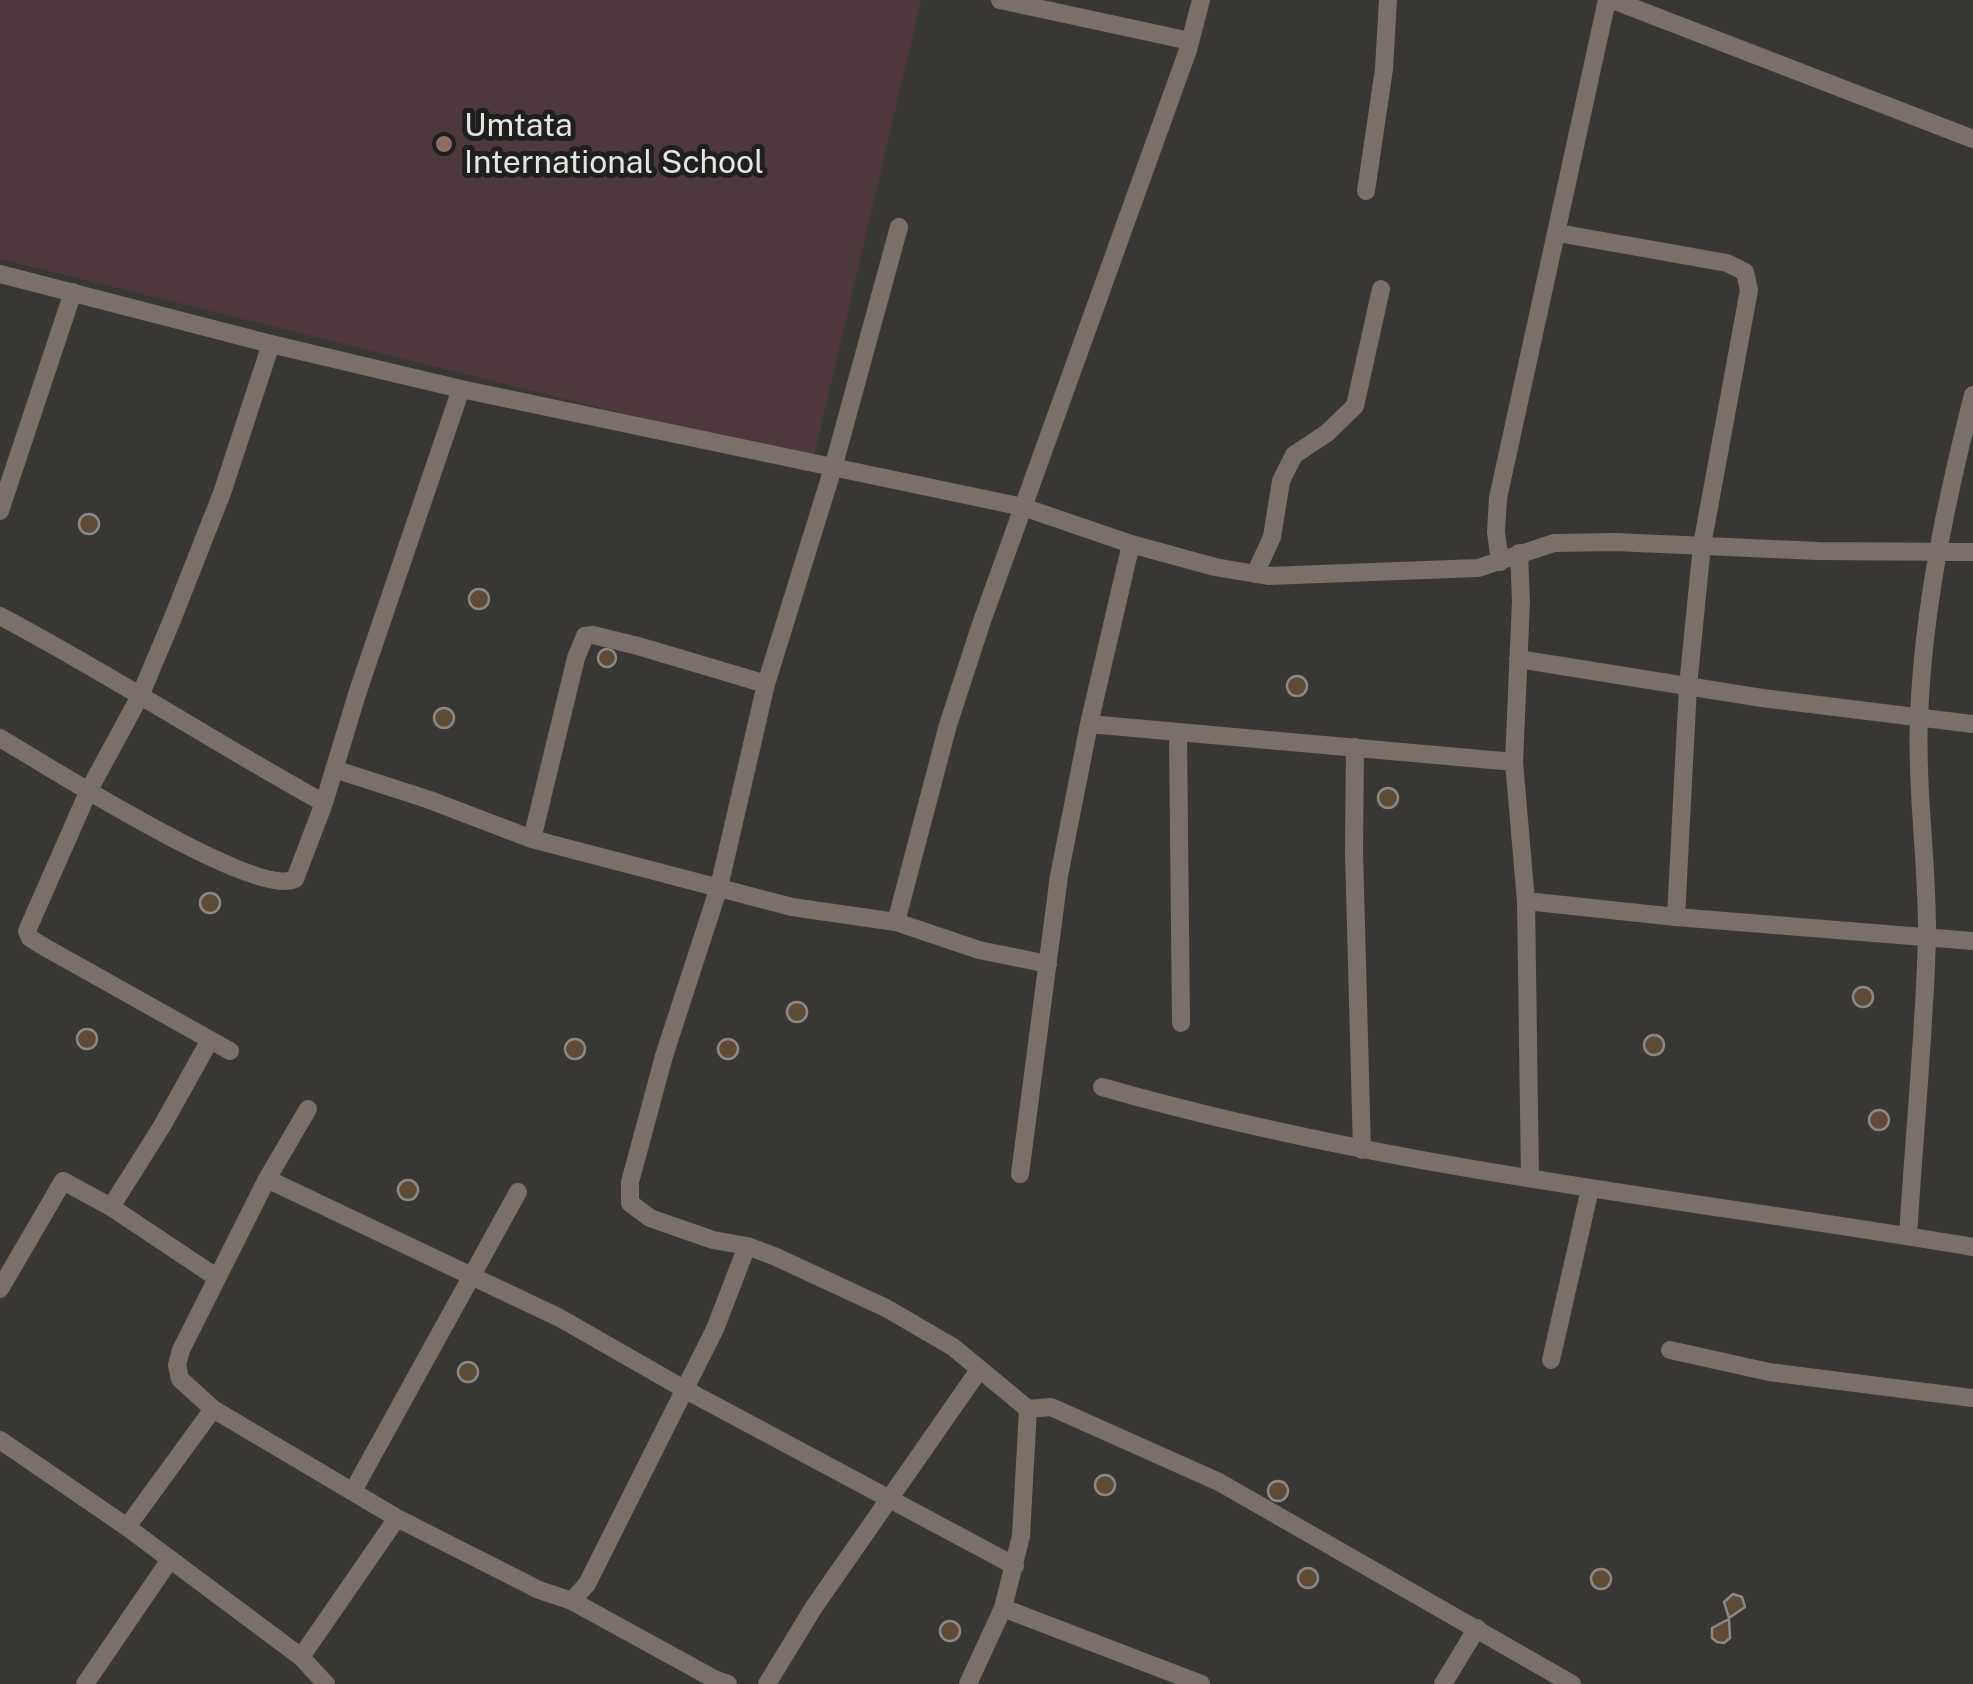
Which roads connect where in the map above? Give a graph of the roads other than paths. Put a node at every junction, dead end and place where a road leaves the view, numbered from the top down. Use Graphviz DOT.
graph roads {
  1 [pos="1000,0"];
  2 [pos="1201,0"];
  3 [pos="1388,0"];
  4 [pos="1610,0"];
  5 [pos="1190,41"];
  6 [pos="1973,139"];
  7 [pos="1366,191"];
  8 [pos="898,227"];
  9 [pos="1558,233"];
  10 [pos="0,274"];
  11 [pos="1380,289"];
  12 [pos="73,292"];
  13 [pos="271,344"];
  14 [pos="462,389"];
  15 [pos="1973,396"];
  16 [pos="833,468"];
  17 [pos="1023,507"];
  18 [pos="0,511"];
  19 [pos="1132,544"];
  20 [pos="1702,545"];
  21 [pos="1973,552"];
  22 [pos="1520,553"];
  23 [pos="1938,554"];
  24 [pos="1500,562"];
  25 [pos="1255,574"];
  26 [pos="0,616"];
  27 [pos="1518,660"];
  28 [pos="766,684"];
  29 [pos="1688,686"];
  30 [pos="140,696"];
  31 [pos="1919,719"];
  32 [pos="1089,724"];
  33 [pos="1973,724"];
  34 [pos="1178,734"];
  35 [pos="0,738"];
  36 [pos="1355,747"];
  37 [pos="1514,762"];
  38 [pos="334,769"];
  39 [pos="89,790"];
  40 [pos="324,803"];
  41 [pos="532,839"];
  42 [pos="719,887"];
  43 [pos="1526,900"];
  44 [pos="1676,917"];
  45 [pos="896,922"];
  46 [pos="1927,936"];
  47 [pos="1973,941"];
  48 [pos="1048,964"];
  49 [pos="1182,1023"];
  50 [pos="210,1040"];
  51 [pos="230,1051"];
  52 [pos="1102,1087"];
  53 [pos="308,1110"];
  54 [pos="1362,1150"];
  55 [pos="1020,1174"];
  56 [pos="1530,1178"];
  57 [pos="268,1179"];
  58 [pos="1590,1189"];
  59 [pos="518,1192"];
  60 [pos="111,1208"];
  61 [pos="1908,1236"];
  62 [pos="746,1246"];
  63 [pos="1973,1247"];
  64 [pos="474,1275"];
  65 [pos="216,1277"];
  66 [pos="0,1289"];
  67 [pos="1670,1350"];
  68 [pos="1551,1360"];
  69 [pos="979,1370"];
  70 [pos="684,1390"];
  71 [pos="1973,1398"];
  72 [pos="213,1409"];
  73 [pos="1028,1410"];
  74 [pos="0,1440"];
  75 [pos="353,1491"];
  76 [pos="890,1500"];
  77 [pos="397,1518"];
  78 [pos="127,1527"];
  79 [pos="169,1561"];
  80 [pos="1015,1566"];
  81 [pos="572,1601"];
  82 [pos="1002,1608"];
  83 [pos="1477,1628"];
  84 [pos="302,1657"];
  85 [pos="85,1684"];
  86 [pos="326,1684"];
  87 [pos="728,1684"];
  88 [pos="767,1684"];
  89 [pos="968,1684"];
  90 [pos="1201,1684"];
  91 [pos="1444,1684"];
  92 [pos="1572,1684"];
  1 -- 5 [label="street"];
  2 -- 5 [label="street"];
  3 -- 7 [label="street"];
  4 -- 6 [label="street"];
  4 -- 9 [label="street"];
  5 -- 17 [label="street"];
  8 -- 16 [label="street"];
  9 -- 20 [label="street"];
  9 -- 24 [label="street"];
  10 -- 12 [label="street"];
  11 -- 25 [label="street"];
  12 -- 13 [label="street"];
  12 -- 18 [label="street"];
  13 -- 14 [label="street"];
  13 -- 30 [label="street"];
  14 -- 16 [label="street"];
  14 -- 38 [label="street"];
  15 -- 23 [label="street"];
  16 -- 17 [label="street"];
  16 -- 28 [label="street"];
  17 -- 19 [label="street"];
  17 -- 45 [label="street"];
  19 -- 25 [label="street"];
  19 -- 32 [label="street"];
  20 -- 22 [label="street"];
  20 -- 23 [label="street"];
  20 -- 29 [label="street"];
  21 -- 23 [label="street"];
  22 -- 24 [label="street"];
  22 -- 27 [label="street"];
  23 -- 31 [label="street"];
  24 -- 25 [label="street"];
  26 -- 30 [label="street"];
  27 -- 29 [label="street"];
  27 -- 37 [label="street"];
  28 -- 41 [label="street"];
  28 -- 42 [label="street"];
  29 -- 31 [label="street"];
  29 -- 44 [label="street"];
  30 -- 39 [label="street"];
  30 -- 40 [label="street"];
  31 -- 33 [label="street"];
  31 -- 46 [label="street"];
  32 -- 34 [label="street"];
  32 -- 48 [label="street"];
  34 -- 36 [label="street"];
  34 -- 49 [label="street"];
  35 -- 39 [label="street"];
  36 -- 37 [label="street"];
  36 -- 54 [label="street"];
  37 -- 43 [label="street"];
  38 -- 40 [label="street"];
  38 -- 41 [label="street"];
  39 -- 40 [label="street"];
  39 -- 50 [label="street"];
  41 -- 42 [label="street"];
  42 -- 45 [label="street"];
  42 -- 62 [label="street"];
  43 -- 44 [label="street"];
  43 -- 56 [label="street"];
  44 -- 46 [label="street"];
  45 -- 48 [label="street"];
  46 -- 47 [label="street"];
  46 -- 61 [label="street"];
  48 -- 55 [label="street"];
  50 -- 51 [label="street"];
  50 -- 60 [label="street"];
  52 -- 54 [label="street"];
  53 -- 57 [label="street"];
  54 -- 56 [label="street"];
  56 -- 58 [label="street"];
  57 -- 64 [label="street"];
  57 -- 65 [label="street"];
  58 -- 61 [label="street"];
  58 -- 68 [label="street"];
  59 -- 64 [label="street"];
  60 -- 65 [label="street"];
  60 -- 66 [label="street"];
  61 -- 63 [label="street"];
  62 -- 69 [label="street"];
  62 -- 70 [label="street"];
  64 -- 70 [label="street"];
  64 -- 75 [label="street"];
  65 -- 72 [label="street"];
  67 -- 71 [label="street"];
  69 -- 73 [label="street"];
  69 -- 76 [label="street"];
  70 -- 76 [label="street"];
  70 -- 81 [label="street"];
  72 -- 75 [label="street"];
  72 -- 78 [label="street"];
  73 -- 80 [label="street"];
  73 -- 83 [label="street"];
  74 -- 78 [label="street"];
  75 -- 77 [label="street"];
  76 -- 80 [label="street"];
  76 -- 88 [label="street"];
  77 -- 81 [label="street"];
  77 -- 84 [label="street"];
  78 -- 79 [label="street"];
  79 -- 84 [label="street"];
  79 -- 85 [label="street"];
  80 -- 82 [label="street"];
  81 -- 87 [label="street"];
  82 -- 89 [label="street"];
  82 -- 90 [label="street"];
  83 -- 91 [label="street"];
  83 -- 92 [label="street"];
  84 -- 86 [label="street"];
}
